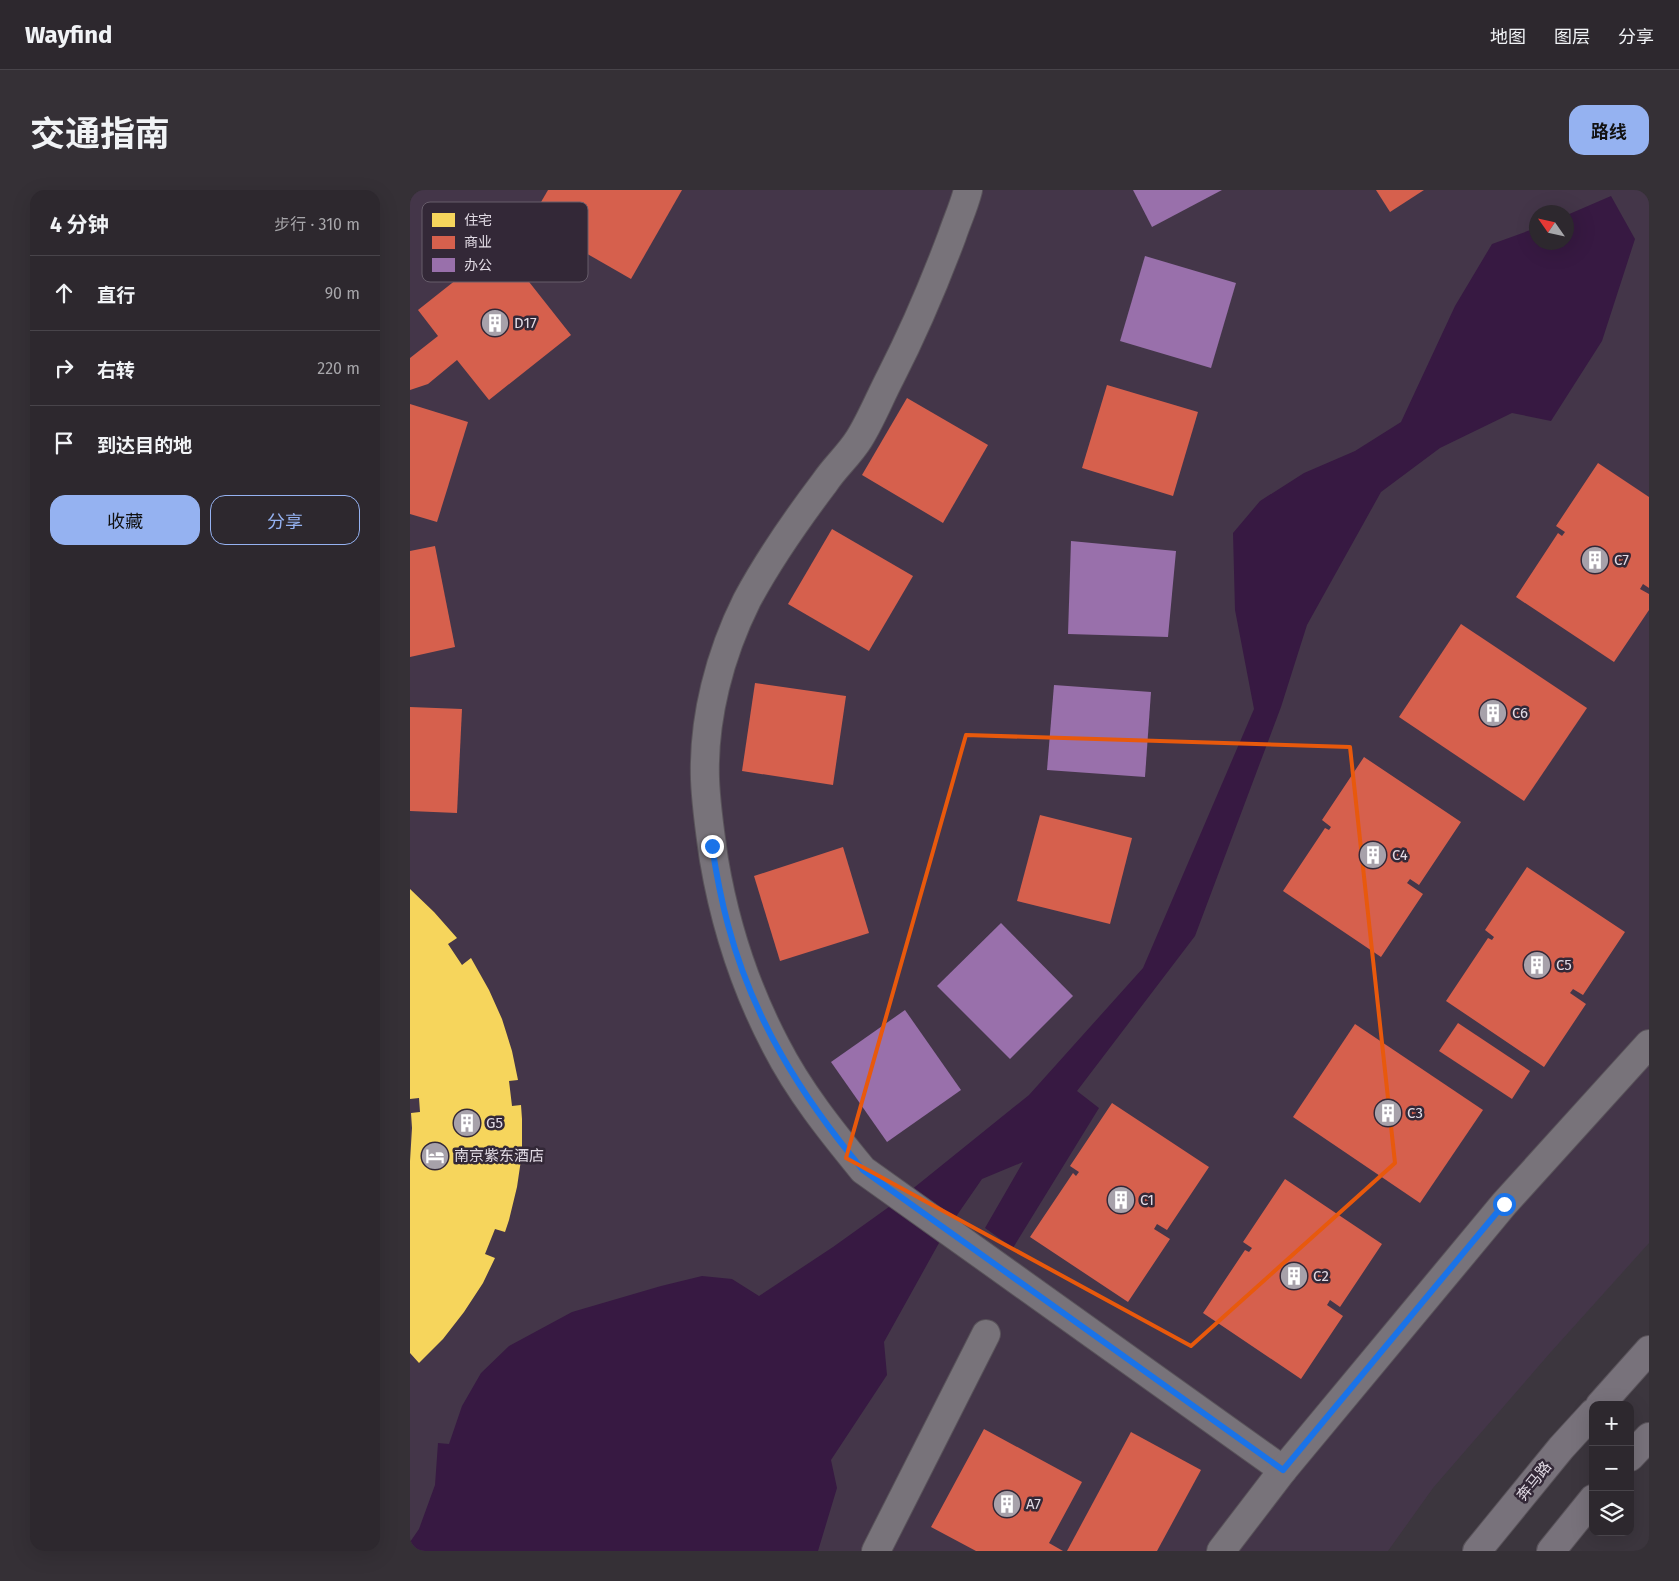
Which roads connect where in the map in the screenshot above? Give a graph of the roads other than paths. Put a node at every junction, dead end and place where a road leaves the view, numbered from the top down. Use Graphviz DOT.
graph roads {
  1 [pos="968,190"];
  2 [pos="1649,1044"];
  3 [pos="986,1334"];
  4 [pos="1649,1350"];
  5 [pos="1604,1401"];
  6 [pos="1589,1417"];
  7 [pos="1649,1437"];
  8 [pos="1634,1453"];
  9 [pos="1283,1470"];
  10 [pos="1589,1504"];
  11 [pos="876,1551"];
  12 [pos="1221,1551"];
  13 [pos="1477,1551"];
  14 [pos="1551,1551"];
  1 -- 9 [label="lane"];
  2 -- 9 [label="lane"];
  3 -- 11 [label="lane"];
  4 -- 5 [label="main road"];
  6 -- 13 [label="main road, 奔马路"];
  7 -- 8 [label="main road"];
  9 -- 12 [label="lane"];
  10 -- 14 [label="main road"];
}
